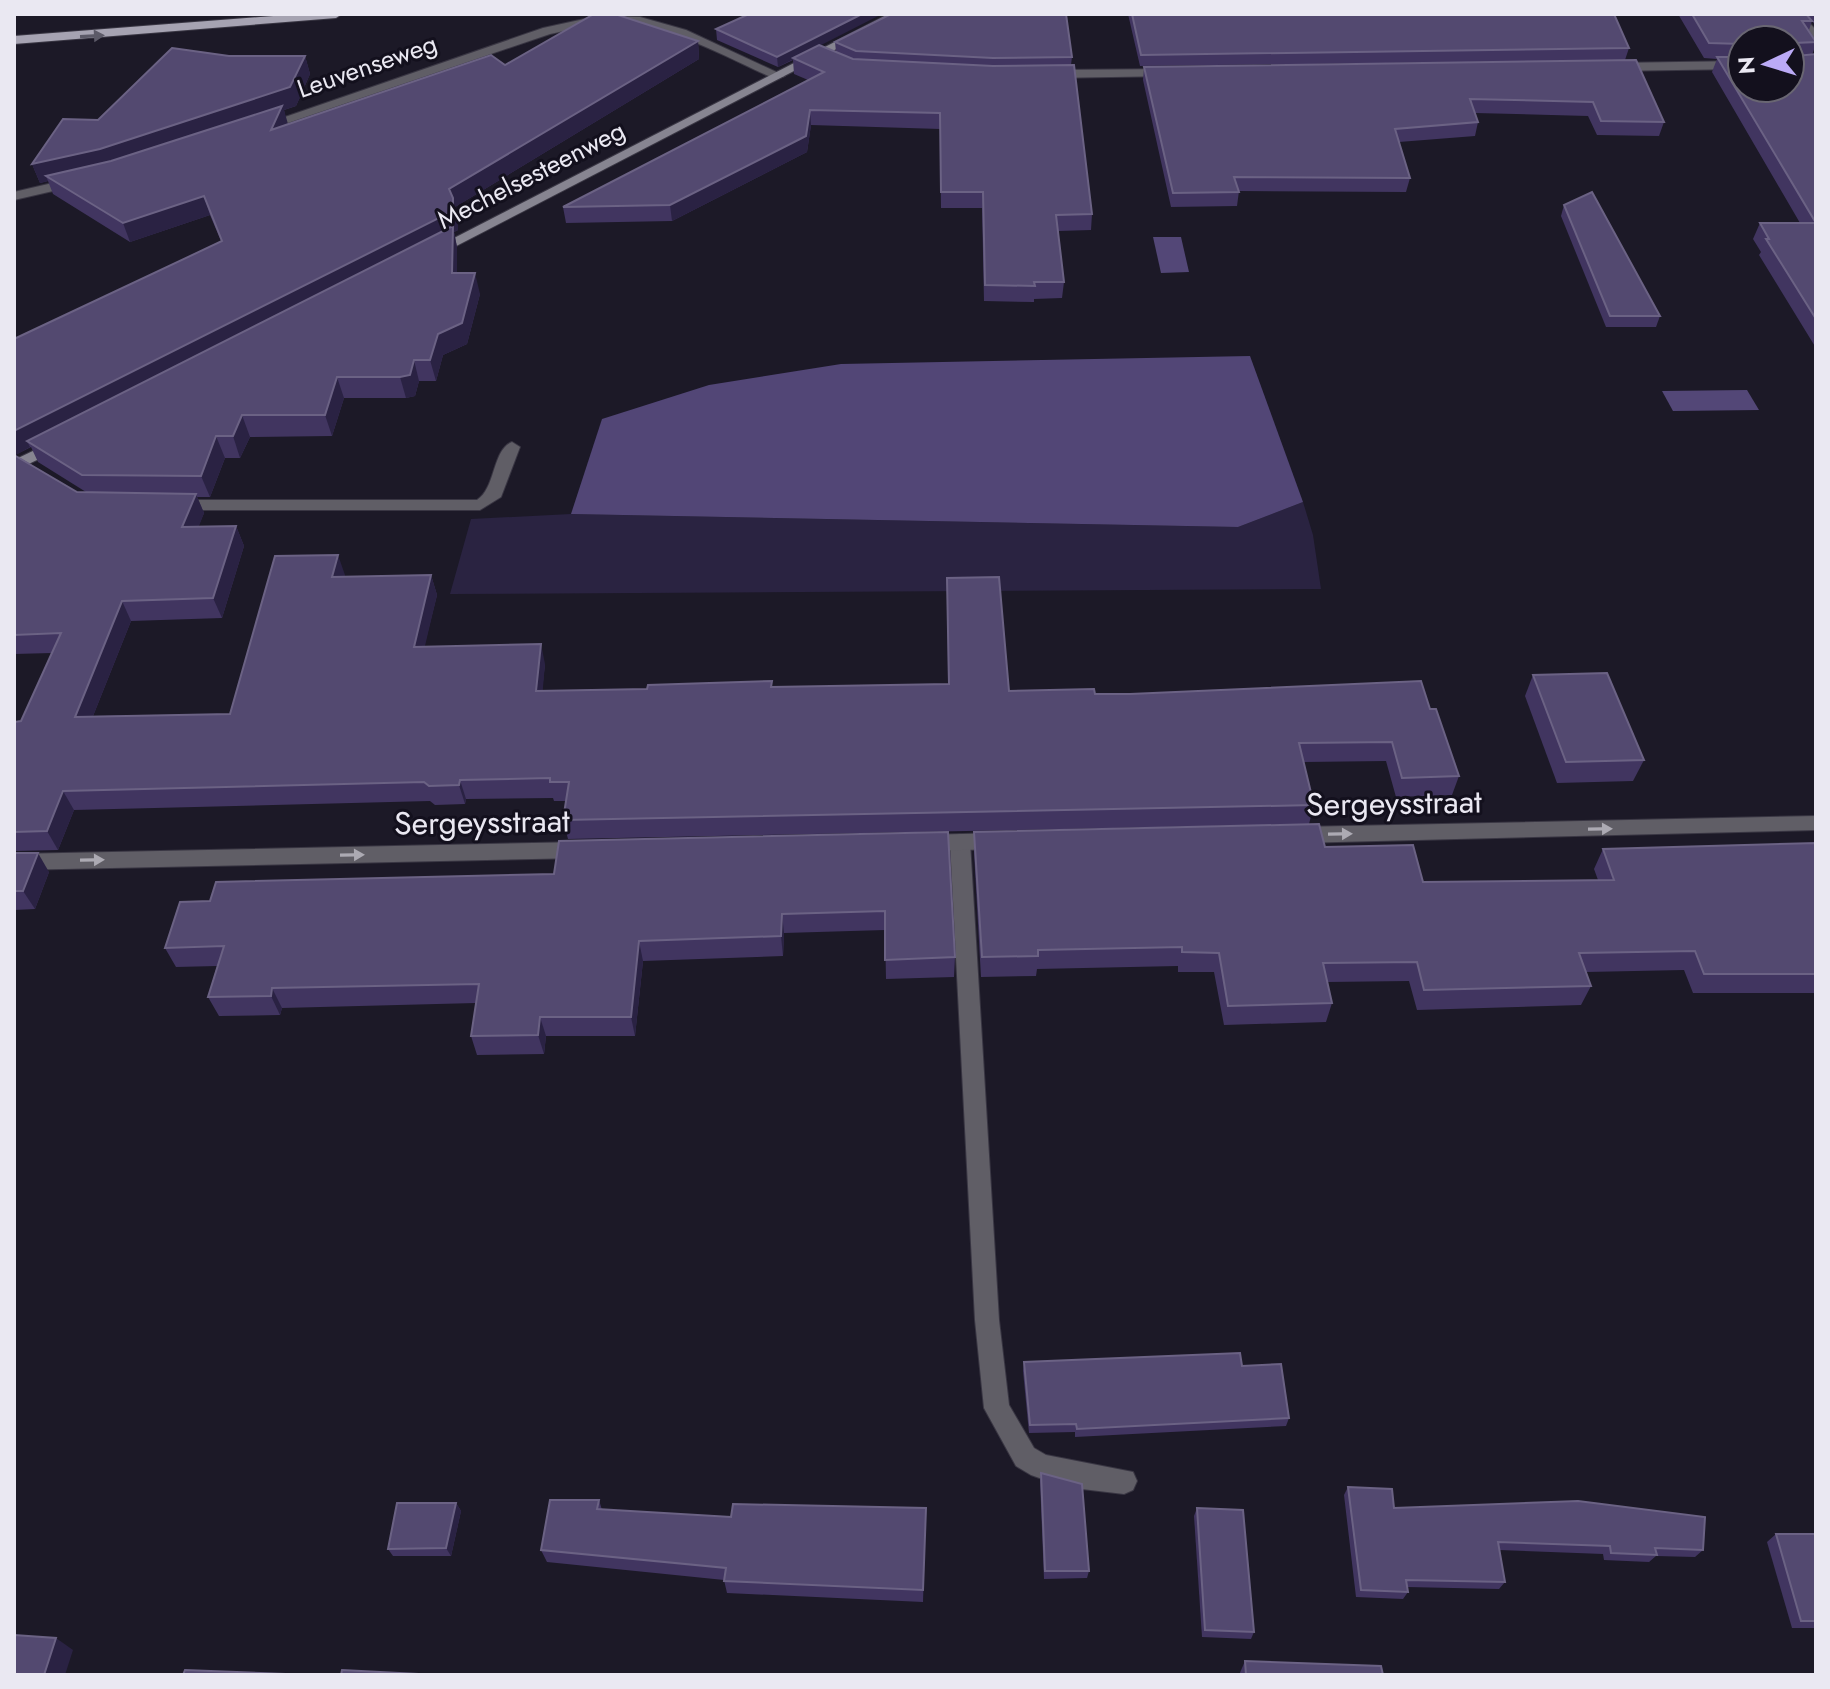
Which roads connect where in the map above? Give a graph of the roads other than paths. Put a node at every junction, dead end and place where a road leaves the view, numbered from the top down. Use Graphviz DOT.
graph roads {
  1 [pos="221,14"];
  2 [pos="336,14"];
  3 [pos="898,14"];
  4 [pos="1795,14"];
  5 [pos="14,28"];
  6 [pos="1816,37"];
  7 [pos="14,40"];
  8 [pos="822,54"];
  9 [pos="843,63"];
  10 [pos="1726,65"];
  11 [pos="1597,67"];
  12 [pos="1184,73"];
  13 [pos="1041,75"];
  14 [pos="779,76"];
  15 [pos="251,131"];
  16 [pos="84,180"];
  17 [pos="14,196"];
  18 [pos="414,262"];
  19 [pos="77,434"];
  20 [pos="512,447"];
  21 [pos="18,465"];
  22 [pos="43,476"];
  23 [pos="150,504"];
  24 [pos="1816,823"];
  25 [pos="1277,835"];
  26 [pos="1024,841"];
  27 [pos="960,842"];
  28 [pos="897,843"];
  29 [pos="598,850"];
  30 [pos="14,862"];
  31 [pos="1124,1481"];
  1 -- 5 [label="main road"];
  7 -- 2 [label="main road, one-way"];
  3 -- 8 [label="street, Mechelsesteenweg"];
  4 -- 6 [label="street"];
  8 -- 9 [label="street"];
  8 -- 14 [label="street, Mechelsesteenweg"];
  10 -- 11 [label="street"];
  12 -- 13 [label="street"];
  14 -- 15 [label="street, Leuvenseweg"];
  14 -- 18 [label="street, Mechelsesteenweg"];
  16 -- 17 [label="street"];
  19 -- 21 [label="street"];
  20 -- 23 [label="street"];
  21 -- 22 [label="street"];
  25 -- 24 [label="street, Sergeysstraat, one-way"];
  26 -- 27 [label="street"];
  27 -- 28 [label="street"];
  27 -- 31 [label="street"];
  30 -- 29 [label="street, Sergeysstraat, one-way"];
}
